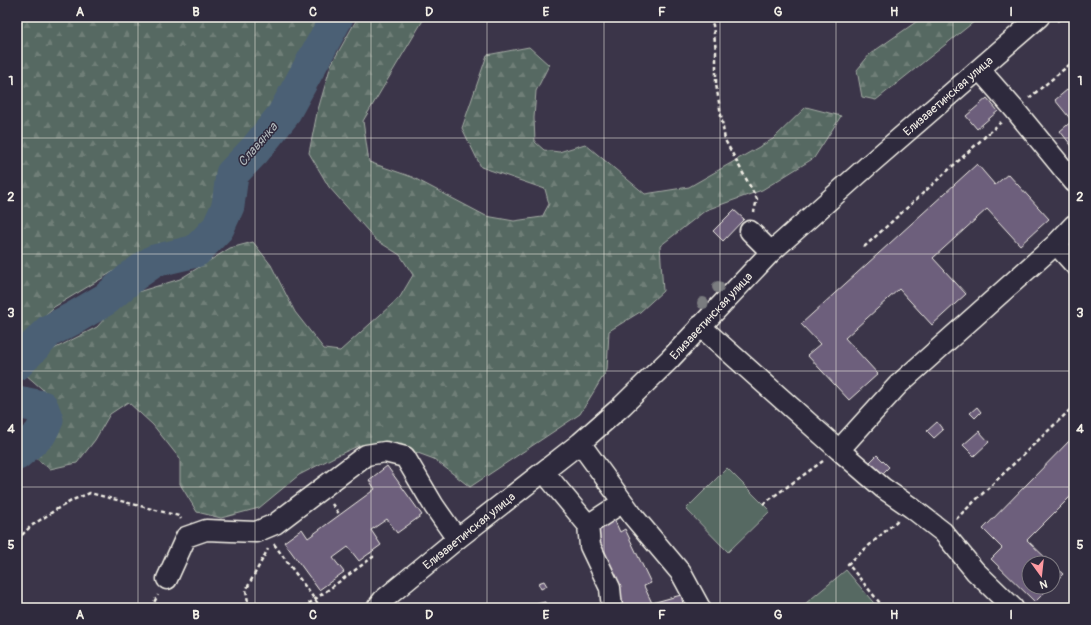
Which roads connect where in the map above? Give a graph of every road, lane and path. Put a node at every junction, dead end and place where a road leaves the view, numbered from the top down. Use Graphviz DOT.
graph roads {
  1 [pos="709,17"];
  2 [pos="1039,17"];
  3 [pos="1074,61"];
  4 [pos="981,68"];
  5 [pos="1015,110"];
  6 [pos="1074,182"];
  7 [pos="1074,225"];
  8 [pos="750,231"];
  9 [pos="1056,244"];
  10 [pos="864,247"];
  11 [pos="771,252"];
  12 [pos="1074,264"];
  13 [pos="700,326"];
  14 [pos="1074,406"];
  15 [pos="580,443"];
  16 [pos="838,450"];
  17 [pos="544,472"];
  18 [pos="623,502"];
  19 [pos="764,504"];
  20 [pos="912,508"];
  21 [pos="588,525"];
  22 [pos="943,532"];
  23 [pos="268,535"];
  24 [pos="186,537"];
  25 [pos="457,539"];
  26 [pos="17,540"];
  27 [pos="370,553"];
  28 [pos="167,579"];
  29 [pos="314,600"];
  30 [pos="249,608"];
  31 [pos="303,608"];
  32 [pos="321,608"];
  33 [pos="377,608"];
  34 [pos="612,608"];
  35 [pos="700,608"];
  36 [pos="884,608"];
  37 [pos="1013,608"];
  1 -- 8 [label="path"];
  2 -- 4 [label="street, Елизаветинская улица"];
  3 -- 5 [label="path"];
  4 -- 5 [label="street"];
  4 -- 11 [label="street, Елизаветинская улица"];
  5 -- 6 [label="street"];
  5 -- 10 [label="path"];
  7 -- 9 [label="street"];
  8 -- 11 [label="street"];
  9 -- 12 [label="street"];
  9 -- 16 [label="street"];
  11 -- 13 [label="street, Елизаветинская улица"];
  13 -- 15 [label="street, Елизаветинская улица"];
  13 -- 16 [label="street"];
  14 -- 22 [label="path"];
  15 -- 17 [label="street, Елизаветинская улица"];
  15 -- 18 [label="street"];
  16 -- 19 [label="path"];
  16 -- 20 [label="street"];
  17 -- 21 [label="street"];
  17 -- 25 [label="street, Елизаветинская улица"];
  18 -- 21 [label="street"];
  18 -- 35 [label="street"];
  20 -- 22 [label="street"];
  20 -- 36 [label="path"];
  21 -- 34 [label="street"];
  22 -- 37 [label="street"];
  23 -- 24 [label="street"];
  23 -- 25 [label="street"];
  23 -- 29 [label="path"];
  23 -- 30 [label="path"];
  24 -- 26 [label="path"];
  24 -- 28 [label="street"];
  25 -- 33 [label="street, Елизаветинская улица"];
  27 -- 29 [label="path"];
  29 -- 31 [label="path"];
  29 -- 32 [label="path"];
}
